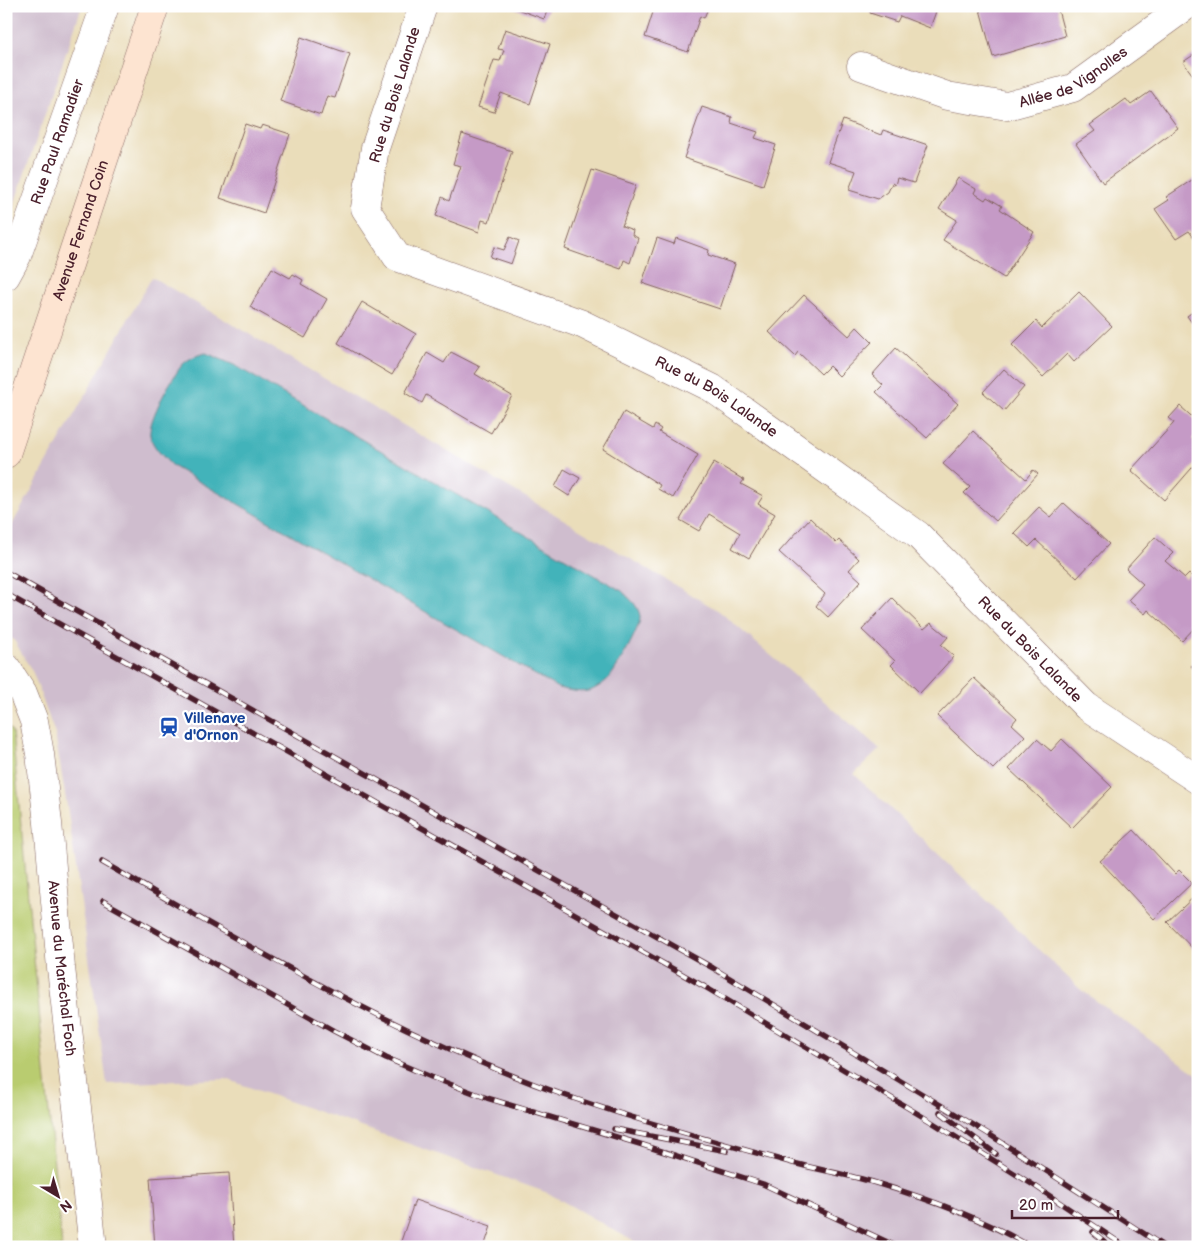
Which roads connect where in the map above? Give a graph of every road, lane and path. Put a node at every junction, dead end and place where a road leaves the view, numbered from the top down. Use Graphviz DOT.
graph roads {
  1 [pos="105,6"];
  2 [pos="155,6"];
  3 [pos="423,6"];
  4 [pos="1186,6"];
  5 [pos="861,66"];
  6 [pos="6,276"];
  7 [pos="6,454"];
  8 [pos="6,666"];
  9 [pos="1198,780"];
  10 [pos="93,1247"];
  1 -- 6 [label="street, Rue Paul Ramadier"];
  2 -- 7 [label="main road, Avenue Fernand Coin"];
  3 -- 9 [label="street, Rue du Bois Lalande"];
  4 -- 5 [label="street, Allée de Vignolles"];
  8 -- 10 [label="street, Avenue du Maréchal Foch"];
}
